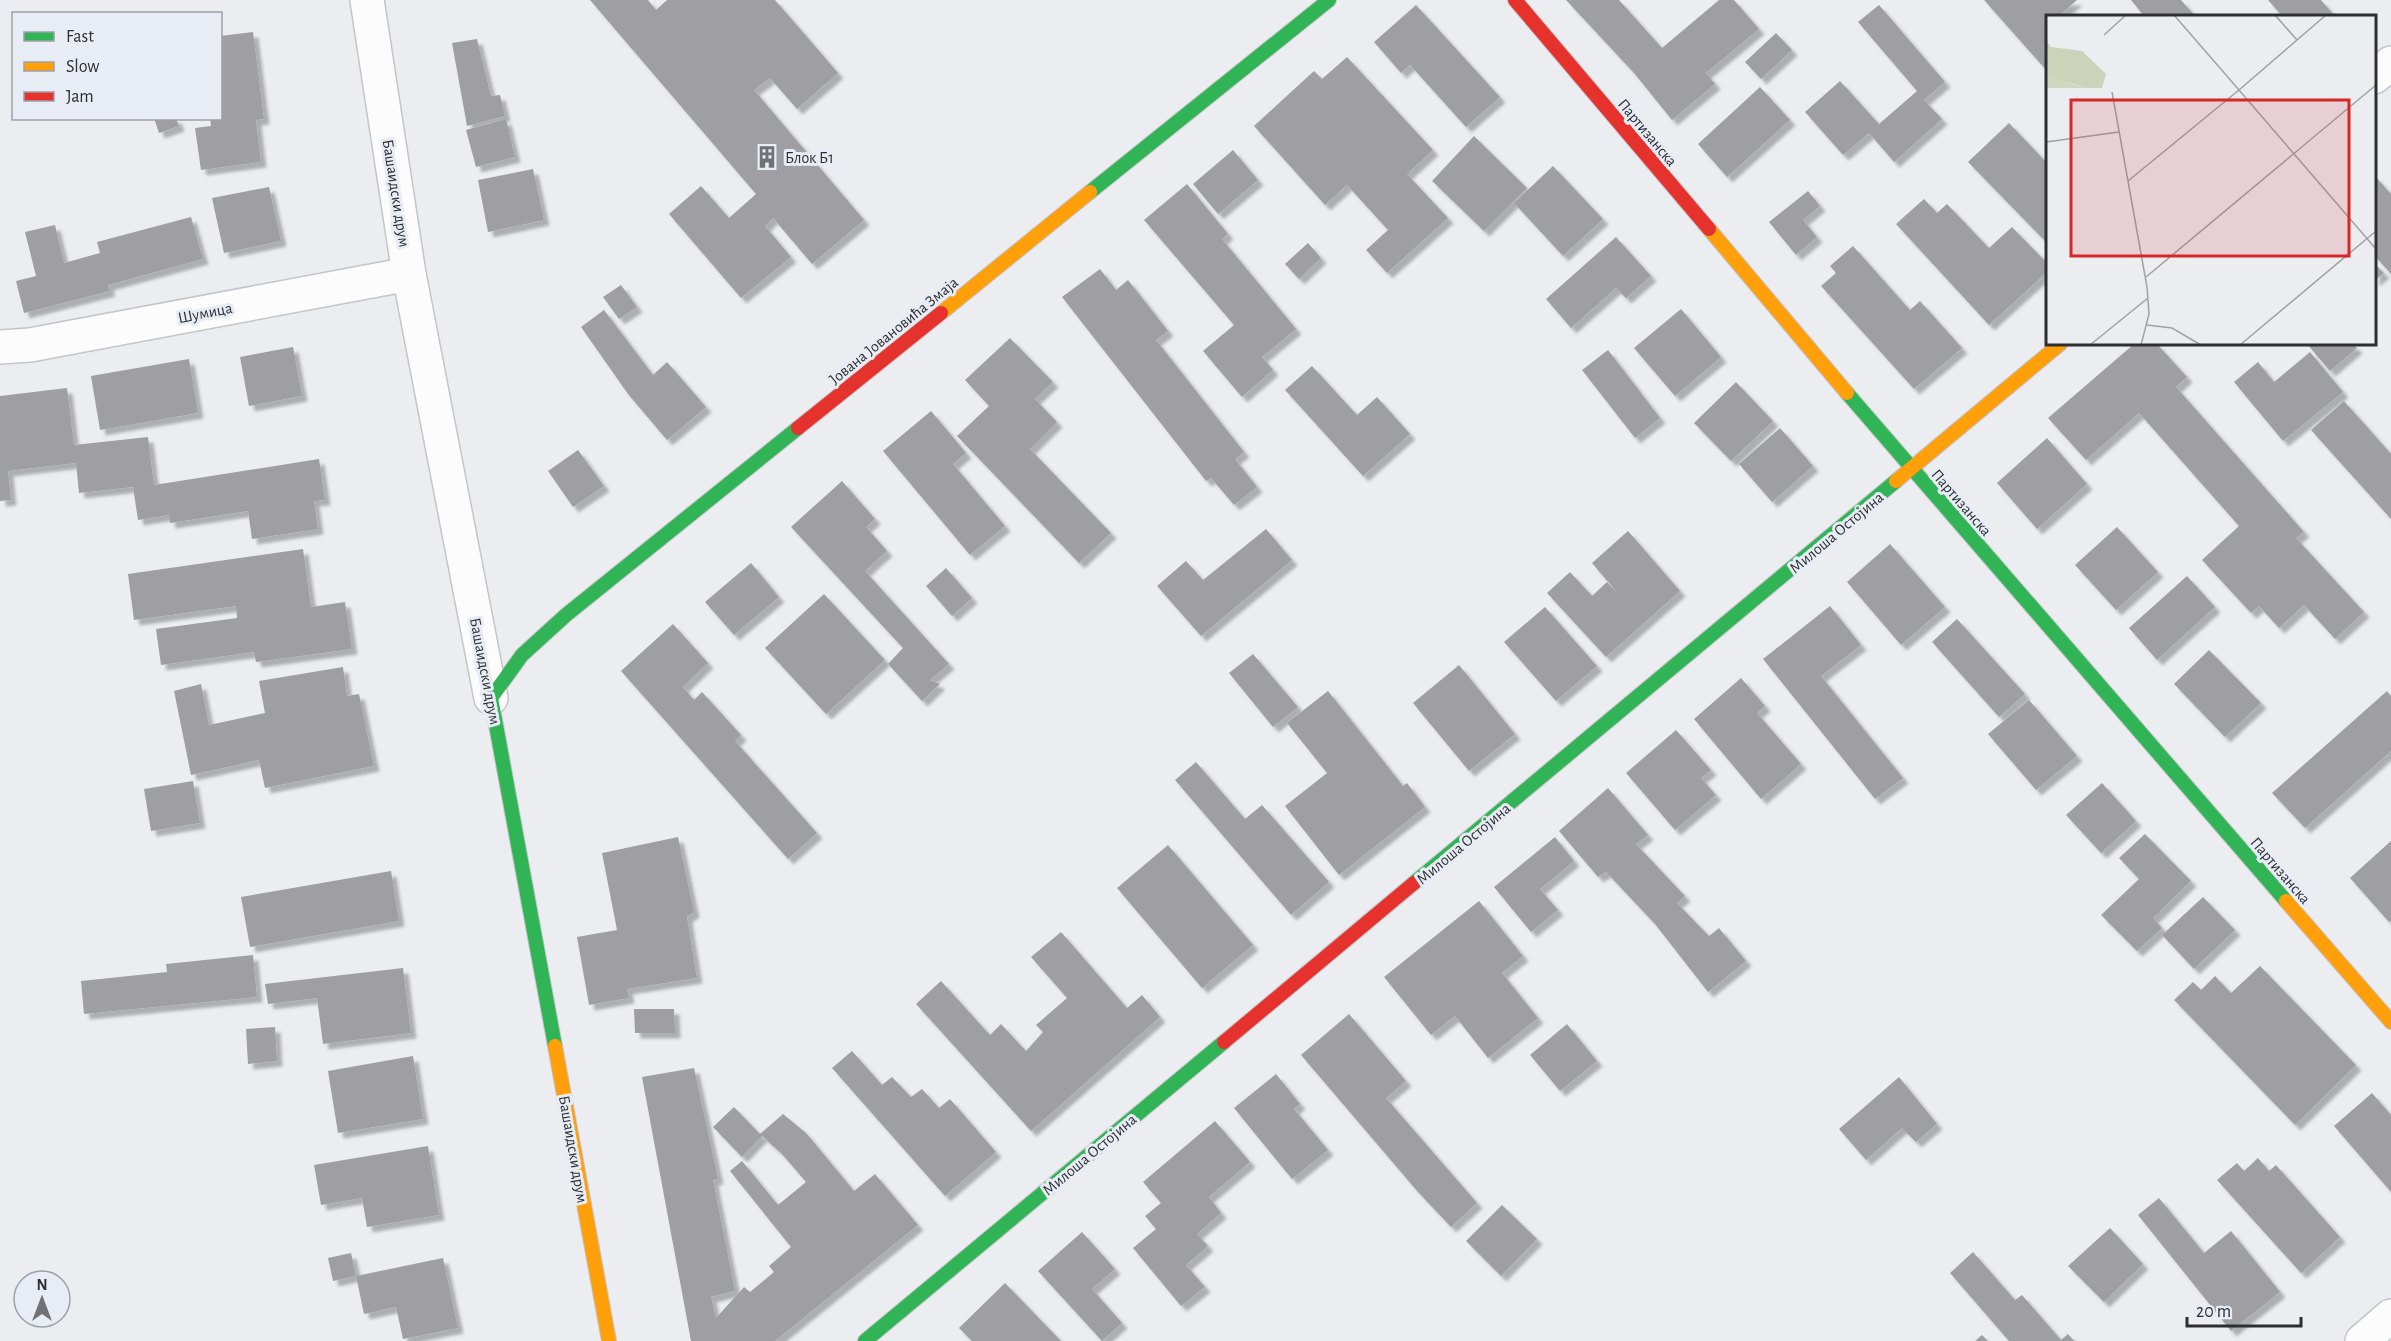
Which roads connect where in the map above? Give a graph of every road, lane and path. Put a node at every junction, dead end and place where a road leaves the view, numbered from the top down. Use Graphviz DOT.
graph roads {
  1 [pos="367,0"];
  2 [pos="1329,0"];
  3 [pos="1515,0"];
  4 [pos="2391,63"];
  5 [pos="2376,75"];
  6 [pos="409,274"];
  7 [pos="2059,345"];
  8 [pos="0,347"];
  9 [pos="1911,469"];
  10 [pos="491,698"];
  11 [pos="2391,1022"];
  12 [pos="2391,1316"];
  13 [pos="609,1341"];
  14 [pos="865,1341"];
  15 [pos="2362,1341"];
  1 -- 6 [label="street, Башаидски друм"];
  2 -- 10 [label="street, Јована Јовановића Змаја"];
  3 -- 9 [label="street, Партизанска"];
  4 -- 5 [label="street"];
  6 -- 8 [label="street, Шумица"];
  6 -- 10 [label="street, Башаидски друм"];
  7 -- 9 [label="street, Милоша Остојина"];
  9 -- 11 [label="street, Партизанска"];
  9 -- 14 [label="street, Милоша Остојина"];
  10 -- 13 [label="street, Башаидски друм"];
  12 -- 15 [label="street"];
}
